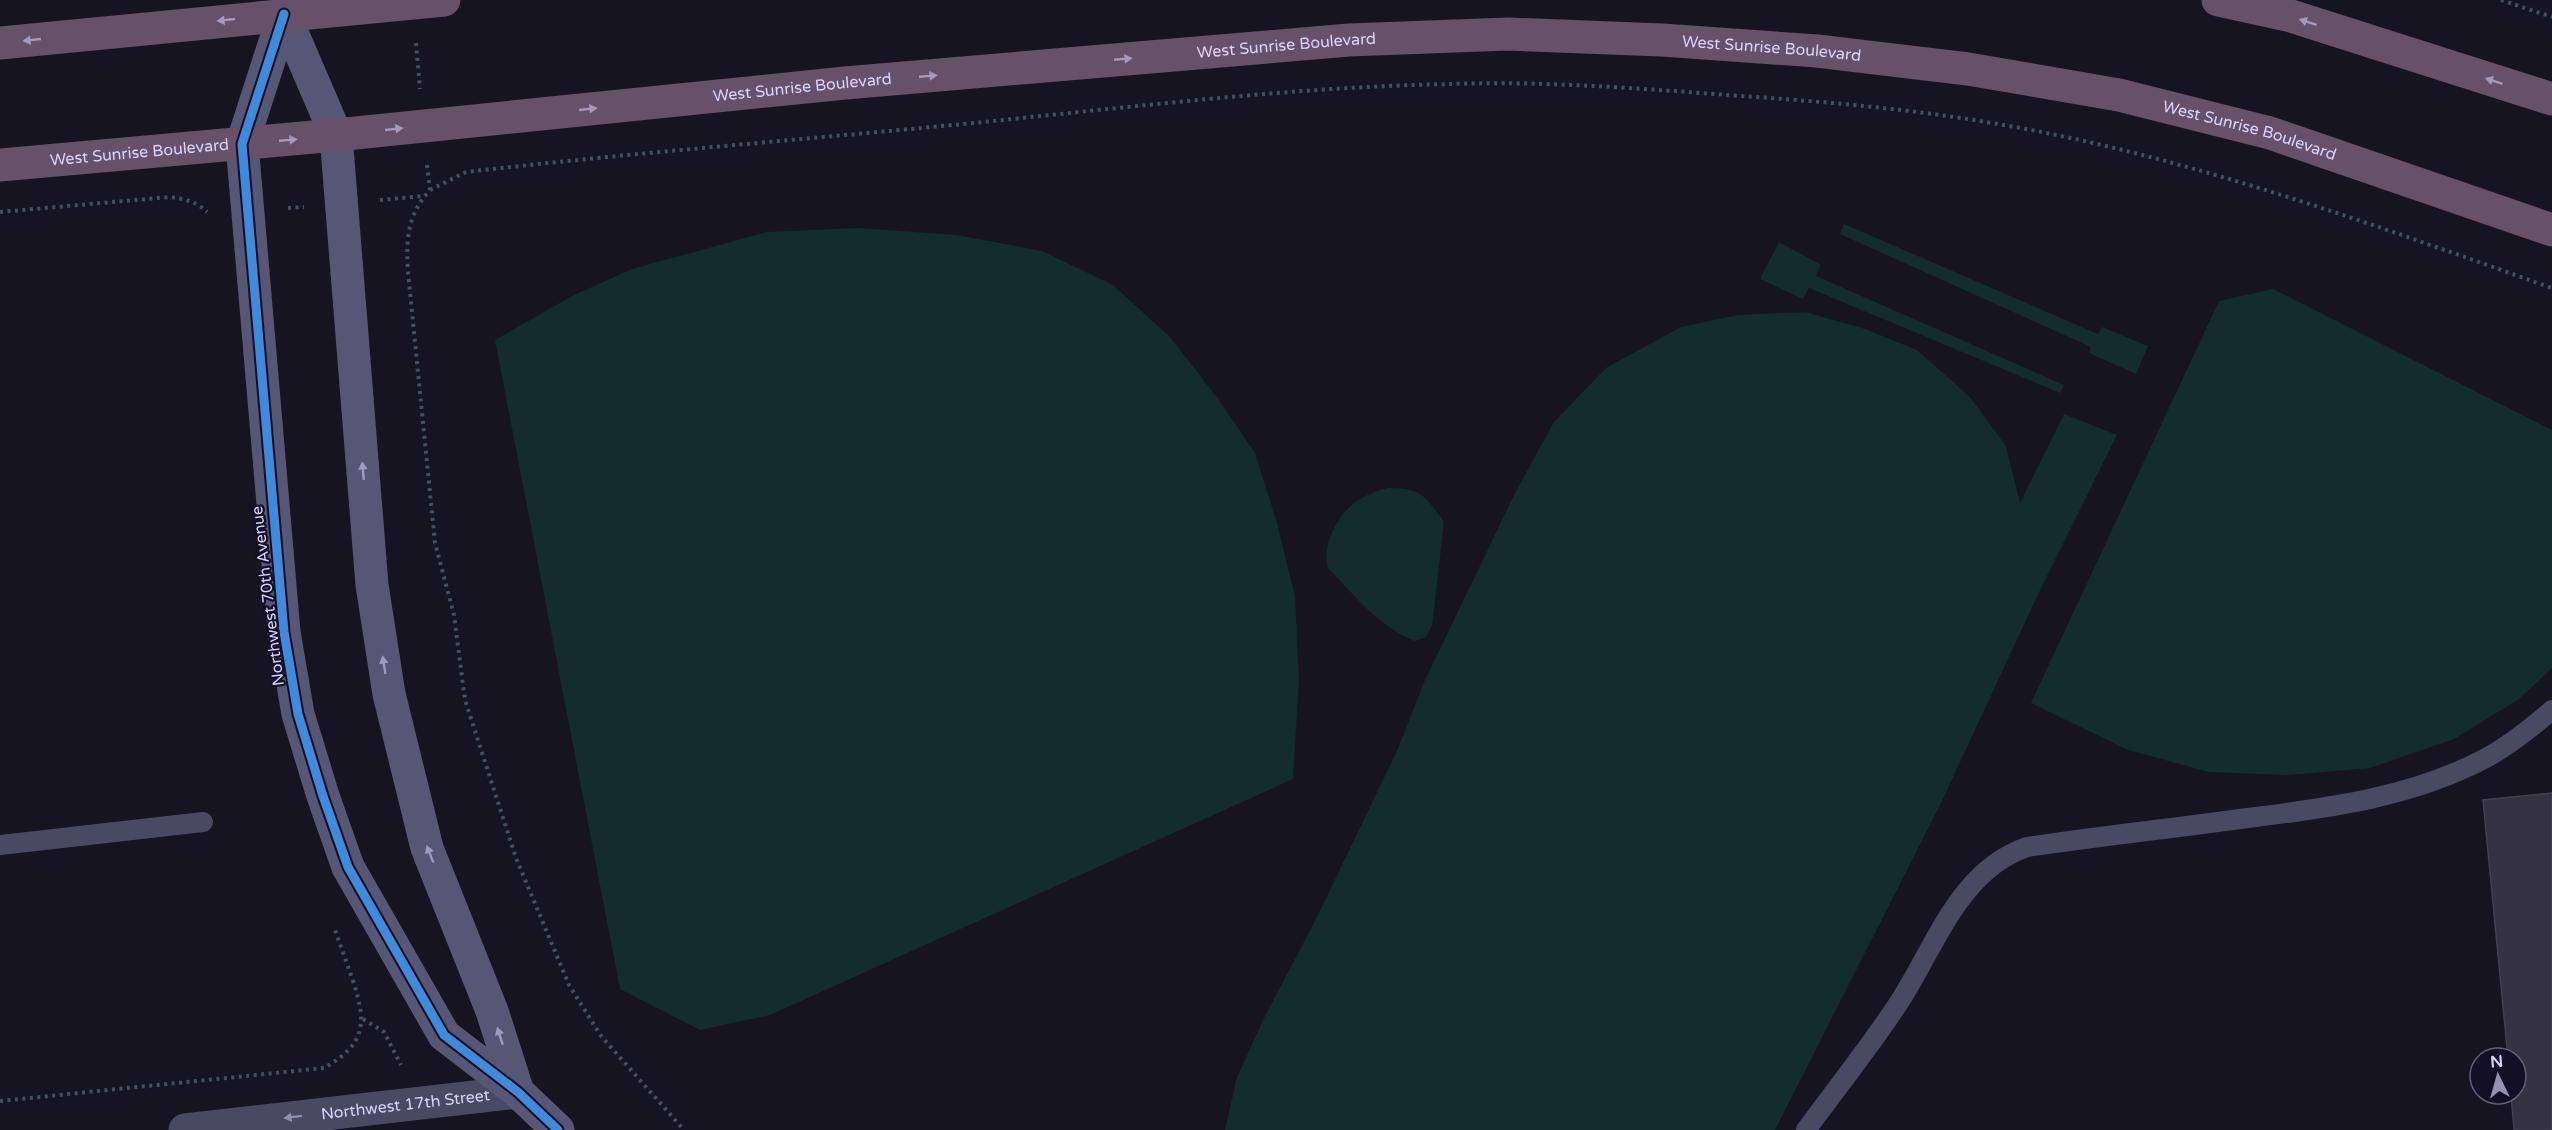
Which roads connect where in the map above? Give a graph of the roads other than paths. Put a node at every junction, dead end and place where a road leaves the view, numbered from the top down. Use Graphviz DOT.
graph roads {
  1 [pos="428,1"];
  2 [pos="2236,2"];
  3 [pos="284,7"];
  4 [pos="0,43"];
  5 [pos="2552,99"];
  6 [pos="336,135"];
  7 [pos="242,144"];
  8 [pos="0,165"];
  9 [pos="2552,230"];
  10 [pos="2552,710"];
  11 [pos="203,822"];
  12 [pos="0,845"];
  13 [pos="518,1092"];
  14 [pos="185,1130"];
  15 [pos="558,1130"];
  16 [pos="1806,1130"];
  1 -- 3 [label="highway"];
  5 -- 2 [label="highway, one-way"];
  3 -- 4 [label="highway, one-way"];
  3 -- 6 [label="street, Northwest 70th Avenue"];
  3 -- 7 [label="street, Northwest 70th Avenue"];
  7 -- 6 [label="highway, West Sunrise Boulevard, one-way"];
  6 -- 9 [label="highway, West Sunrise Boulevard, one-way"];
  13 -- 6 [label="street, Northwest 70th Avenue, one-way"];
  7 -- 8 [label="highway, West Sunrise Boulevard"];
  7 -- 13 [label="street, Northwest 70th Avenue"];
  10 -- 16 [label="lane"];
  11 -- 12 [label="lane"];
  13 -- 14 [label="street, Northwest 17th Street, one-way"];
  13 -- 15 [label="street, Northwest 70th Avenue"];
}
